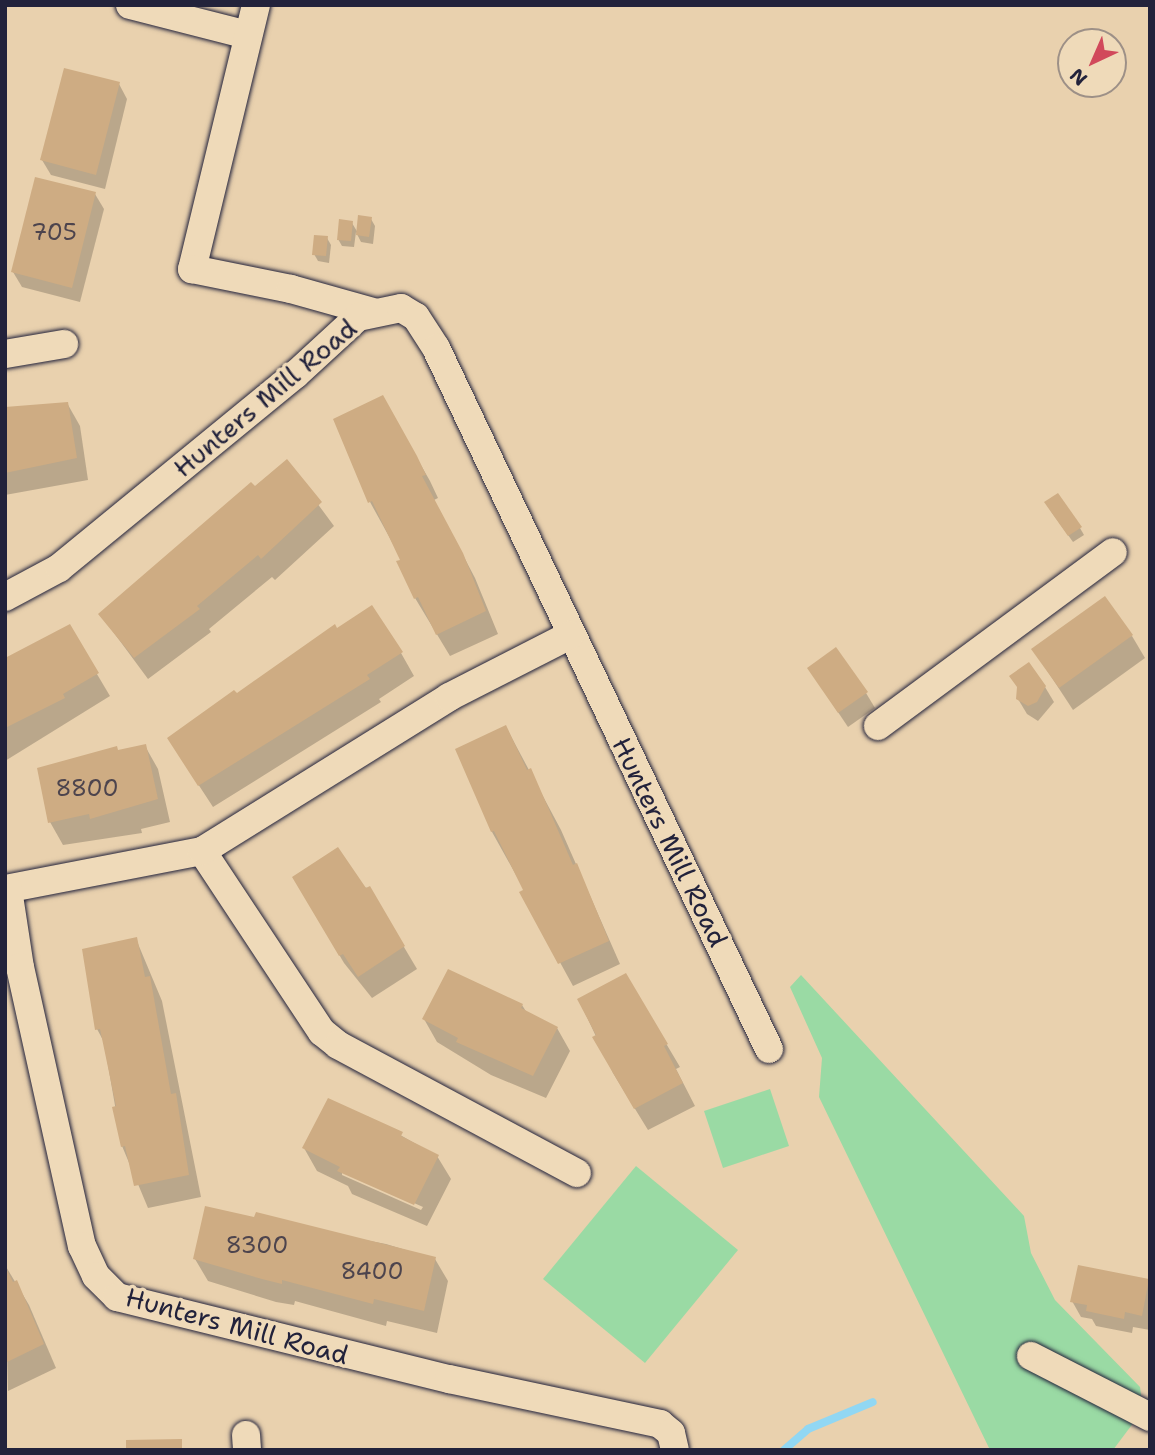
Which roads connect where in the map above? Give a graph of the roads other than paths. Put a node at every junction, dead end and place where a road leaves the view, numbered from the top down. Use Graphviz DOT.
graph roads {
  1 [pos="130,5"];
  2 [pos="256,5"];
  3 [pos="248,36"];
  4 [pos="373,312"];
  5 [pos="64,344"];
  6 [pos="5,354"];
  7 [pos="1113,552"];
  8 [pos="5,597"];
  9 [pos="570,635"];
  10 [pos="878,726"];
  11 [pos="202,851"];
  12 [pos="6,889"];
  13 [pos="769,1049"];
  14 [pos="577,1173"];
  15 [pos="1031,1356"];
  16 [pos="1150,1417"];
  17 [pos="675,1450"];
  1 -- 3 [label="street"];
  2 -- 3 [label="street"];
  3 -- 4 [label="street"];
  4 -- 8 [label="street, Hunters Mill Road"];
  4 -- 9 [label="street, Hunters Mill Road"];
  5 -- 6 [label="street"];
  7 -- 10 [label="street"];
  9 -- 11 [label="street, Hunters Mill Road"];
  9 -- 13 [label="street, Hunters Mill Road"];
  11 -- 12 [label="street, Hunters Mill Road"];
  11 -- 14 [label="street"];
  12 -- 17 [label="street, Hunters Mill Road"];
  15 -- 16 [label="street"];
}
